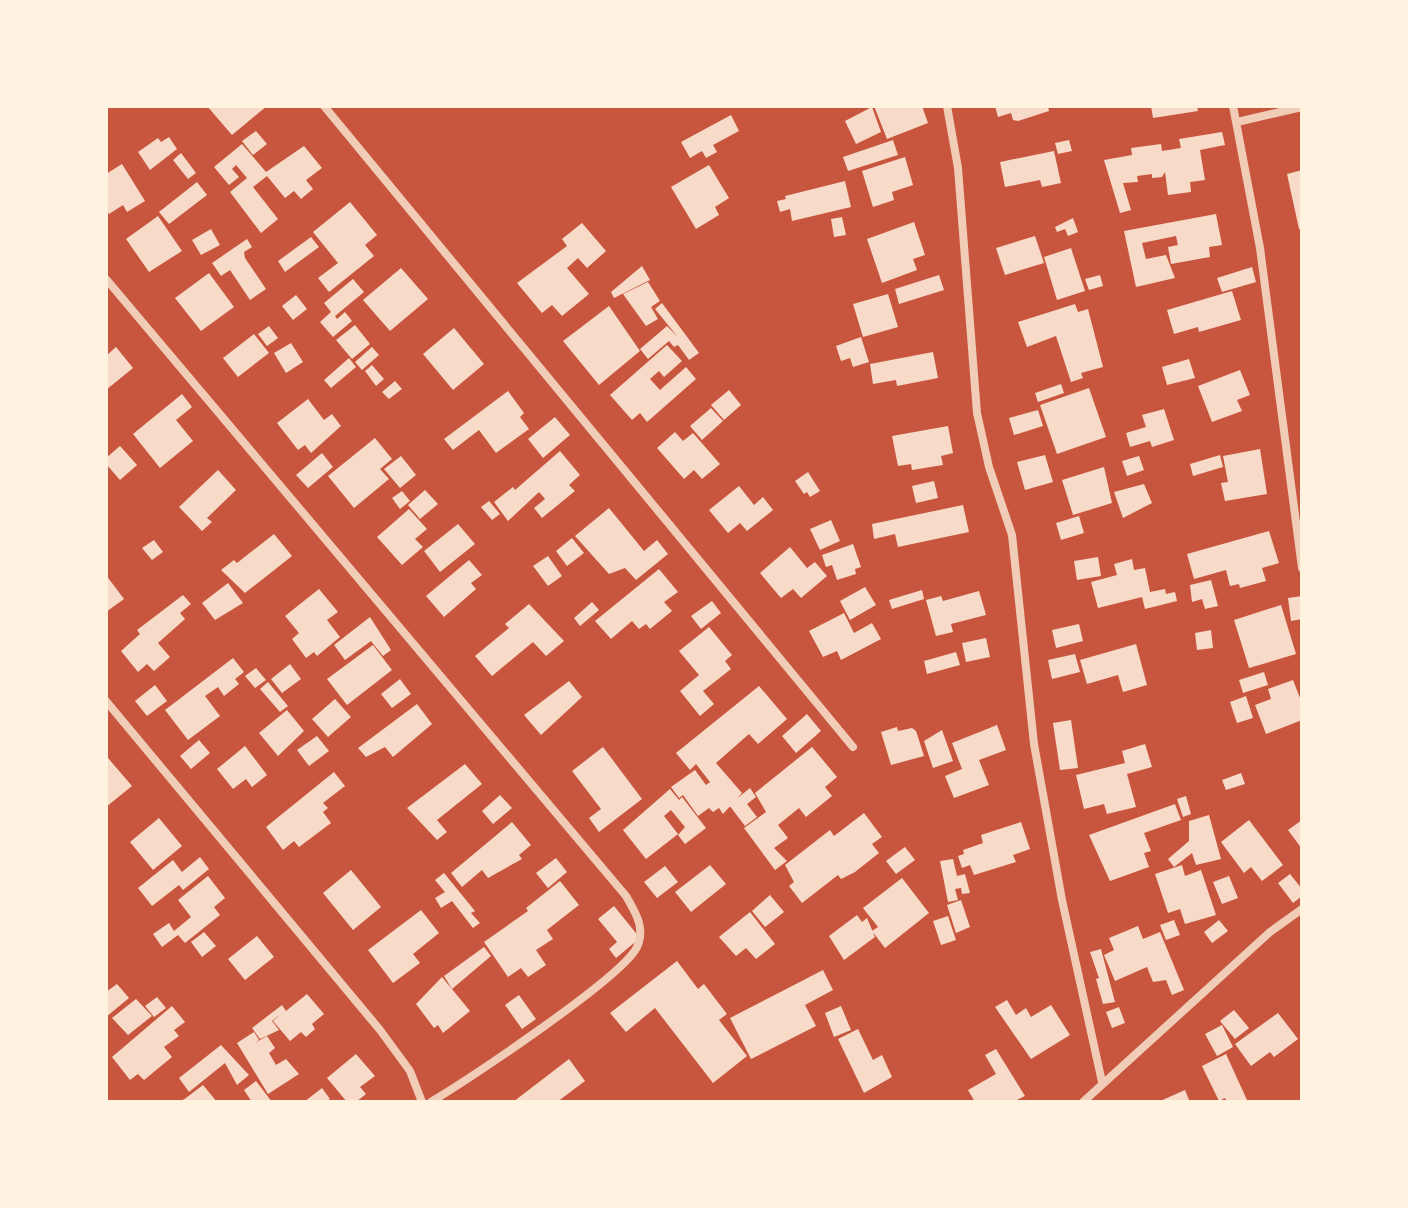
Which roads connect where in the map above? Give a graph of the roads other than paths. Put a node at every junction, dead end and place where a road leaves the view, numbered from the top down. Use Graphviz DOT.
graph roads {
  1 [pos="324,106"];
  2 [pos="947,106"];
  3 [pos="1233,106"];
  4 [pos="1302,107"];
  5 [pos="1237,122"];
  6 [pos="106,279"];
  7 [pos="1302,568"];
  8 [pos="106,701"];
  9 [pos="853,747"];
  10 [pos="1302,909"];
  11 [pos="1102,1082"];
  12 [pos="422,1102"];
  13 [pos="431,1102"];
  14 [pos="1083,1102"];
  1 -- 9 [label="street"];
  2 -- 11 [label="street"];
  3 -- 5 [label="street"];
  4 -- 5 [label="street"];
  5 -- 7 [label="street"];
  6 -- 13 [label="street"];
  8 -- 12 [label="street"];
  10 -- 11 [label="street"];
  11 -- 14 [label="street"];
}
